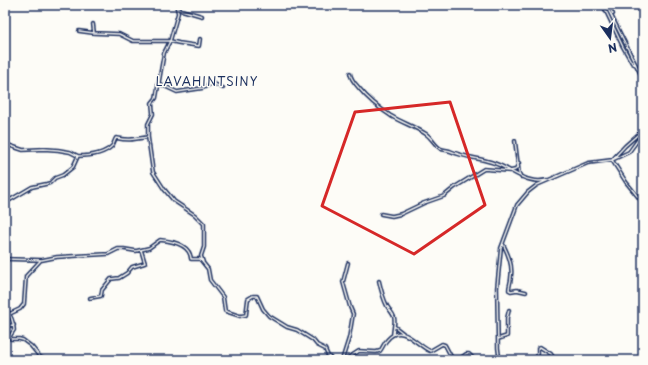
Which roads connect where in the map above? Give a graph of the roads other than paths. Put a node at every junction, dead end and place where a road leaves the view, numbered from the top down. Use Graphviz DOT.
graph roads {
  1 [pos="176,5"];
  2 [pos="606,5"];
  3 [pos="178,9"];
  4 [pos="202,16"];
  5 [pos="93,24"];
  6 [pos="79,32"];
  7 [pos="94,33"];
  8 [pos="200,39"];
  9 [pos="170,41"];
  10 [pos="636,65"];
  11 [pos="350,73"];
  12 [pos="643,79"];
  13 [pos="158,83"];
  14 [pos="223,88"];
  15 [pos="643,130"];
  16 [pos="643,133"];
  17 [pos="148,137"];
  18 [pos="515,141"];
  19 [pos="5,144"];
  20 [pos="78,156"];
  21 [pos="612,160"];
  22 [pos="519,163"];
  23 [pos="510,171"];
  24 [pos="523,178"];
  25 [pos="549,180"];
  26 [pos="534,181"];
  27 [pos="537,185"];
  28 [pos="5,203"];
  29 [pos="643,203"];
  30 [pos="381,214"];
  31 [pos="503,244"];
  32 [pos="140,250"];
  33 [pos="5,259"];
  34 [pos="42,260"];
  35 [pos="204,263"];
  36 [pos="348,263"];
  37 [pos="379,281"];
  38 [pos="526,292"];
  39 [pos="90,298"];
  40 [pos="5,307"];
  41 [pos="509,310"];
  42 [pos="10,313"];
  43 [pos="5,316"];
  44 [pos="14,325"];
  45 [pos="5,326"];
  46 [pos="394,326"];
  47 [pos="393,334"];
  48 [pos="405,334"];
  49 [pos="498,340"];
  50 [pos="499,356"];
  51 [pos="46,360"];
  52 [pos="333,360"];
  53 [pos="344,360"];
  54 [pos="453,360"];
  55 [pos="458,360"];
  56 [pos="476,360"];
  57 [pos="494,360"];
  58 [pos="503,360"];
  59 [pos="536,360"];
  60 [pos="555,360"];
  1 -- 3 [label="street"];
  2 -- 10 [label="street"];
  2 -- 10 [label="street"];
  3 -- 4 [label="street"];
  3 -- 9 [label="street"];
  5 -- 7 [label="street"];
  6 -- 7 [label="street"];
  7 -- 9 [label="street"];
  8 -- 9 [label="street"];
  9 -- 13 [label="street"];
  10 -- 12 [label="street"];
  11 -- 23 [label="street"];
  13 -- 14 [label="street"];
  13 -- 17 [label="street"];
  15 -- 21 [label="street"];
  16 -- 21 [label="street"];
  17 -- 20 [label="street"];
  17 -- 35 [label="street"];
  18 -- 22 [label="street"];
  19 -- 20 [label="street"];
  20 -- 28 [label="street"];
  21 -- 25 [label="street"];
  21 -- 29 [label="street"];
  22 -- 23 [label="street"];
  22 -- 24 [label="street"];
  23 -- 24 [label="street"];
  23 -- 30 [label="street"];
  24 -- 26 [label="street"];
  25 -- 26 [label="street"];
  25 -- 27 [label="street"];
  26 -- 27 [label="street"];
  27 -- 31 [label="street"];
  31 -- 38 [label="street"];
  31 -- 49 [label="street"];
  32 -- 34 [label="street"];
  32 -- 35 [label="street"];
  32 -- 39 [label="street"];
  33 -- 34 [label="street"];
  34 -- 42 [label="street"];
  35 -- 52 [label="street"];
  36 -- 53 [label="street"];
  37 -- 46 [label="street"];
  40 -- 42 [label="street"];
  41 -- 49 [label="street"];
  42 -- 43 [label="street"];
  42 -- 44 [label="street"];
  44 -- 45 [label="street"];
  44 -- 51 [label="street"];
  46 -- 47 [label="street"];
  46 -- 48 [label="street"];
  47 -- 48 [label="street"];
  47 -- 53 [label="street"];
  48 -- 54 [label="street"];
  49 -- 50 [label="street"];
  50 -- 57 [label="street"];
  50 -- 58 [label="street"];
  55 -- 56 [label="street"];
  59 -- 60 [label="street"];
}
